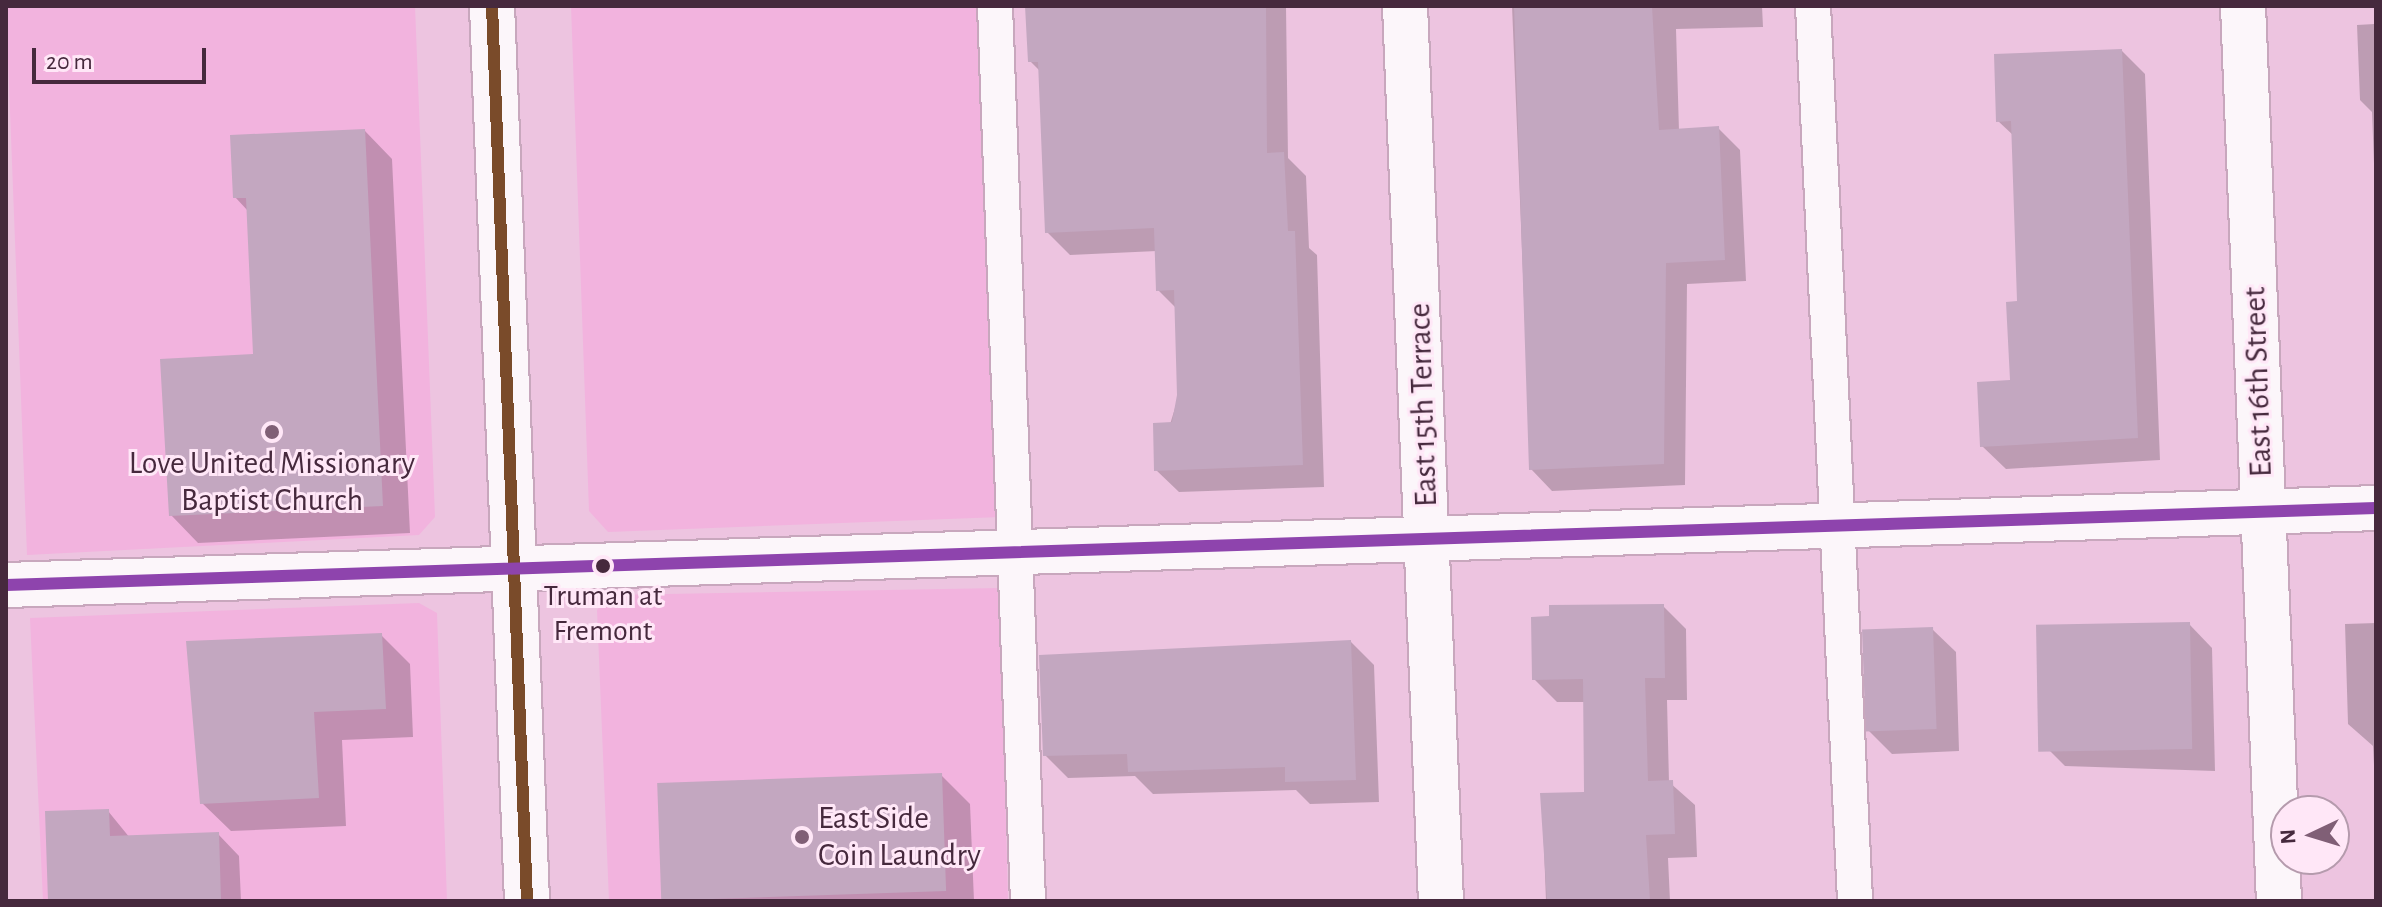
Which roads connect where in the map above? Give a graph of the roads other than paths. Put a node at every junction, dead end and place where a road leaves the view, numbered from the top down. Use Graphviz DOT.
graph roads {
  1 [pos="492,6"];
  2 [pos="995,6"];
  3 [pos="1405,6"];
  4 [pos="1813,6"];
  5 [pos="2243,6"];
  6 [pos="2376,508"];
  7 [pos="2264,512"];
  8 [pos="1840,526"];
  9 [pos="1428,539"];
  10 [pos="1015,553"];
  11 [pos="514,569"];
  12 [pos="6,585"];
  13 [pos="527,901"];
  14 [pos="1028,901"];
  15 [pos="1441,901"];
  16 [pos="1855,901"];
  17 [pos="2279,901"];
  1 -- 11 [label="street"];
  2 -- 10 [label="lane"];
  3 -- 9 [label="street, East 15th Terrace"];
  4 -- 8 [label="lane"];
  5 -- 7 [label="street, East 16th Street"];
  6 -- 7 [label="street"];
  7 -- 8 [label="street"];
  7 -- 17 [label="street, East 16th Street"];
  8 -- 9 [label="street"];
  8 -- 16 [label="lane"];
  9 -- 10 [label="street"];
  9 -- 15 [label="street, East 15th Terrace"];
  10 -- 11 [label="street"];
  10 -- 14 [label="lane"];
  11 -- 12 [label="street"];
  11 -- 13 [label="street"];
}
